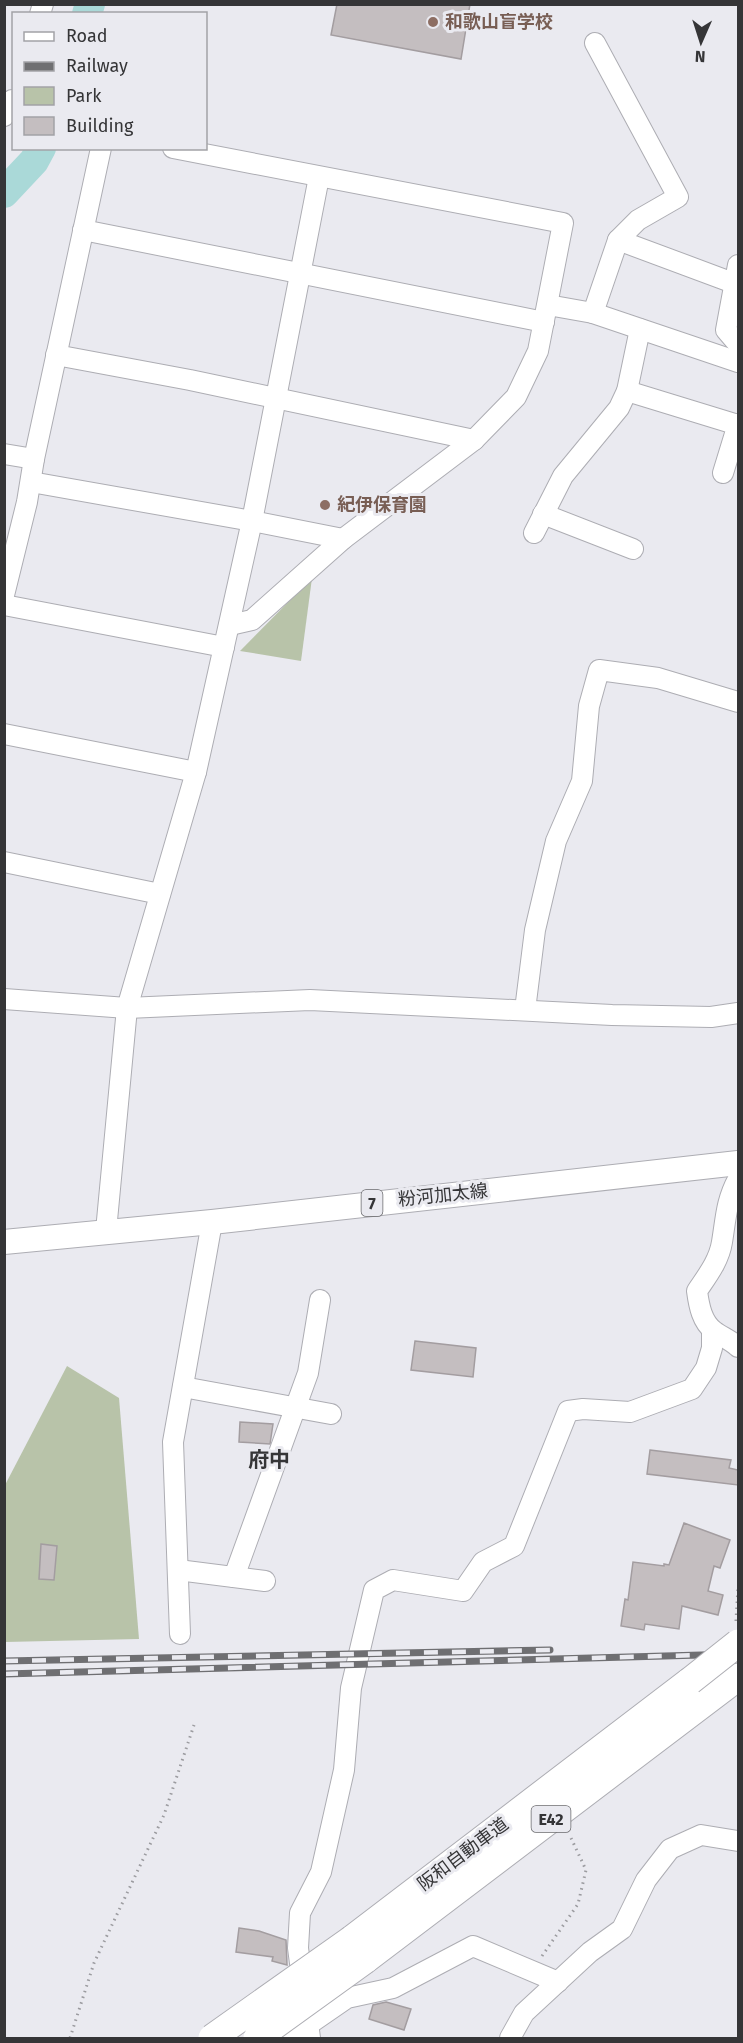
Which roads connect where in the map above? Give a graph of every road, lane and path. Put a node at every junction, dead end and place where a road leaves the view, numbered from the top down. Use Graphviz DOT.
graph roads {
  1 [pos="595,43"];
  2 [pos="101,150"];
  3 [pos="183,150"];
  4 [pos="319,177"];
  5 [pos="83,230"];
  6 [pos="618,240"];
  7 [pos="300,273"];
  8 [pos="737,274"];
  9 [pos="593,313"];
  10 [pos="546,314"];
  11 [pos="640,329"];
  12 [pos="738,344"];
  13 [pos="56,355"];
  14 [pos="738,362"];
  15 [pos="627,391"];
  16 [pos="274,399"];
  17 [pos="738,424"];
  18 [pos="474,440"];
  19 [pos="4,454"];
  20 [pos="34,459"];
  21 [pos="723,473"];
  22 [pos="31,482"];
  23 [pos="543,514"];
  24 [pos="252,520"];
  25 [pos="534,533"];
  26 [pos="343,539"];
  27 [pos="633,549"];
  28 [pos="5,593"];
  29 [pos="230,625"];
  30 [pos="224,647"];
  31 [pos="738,702"];
  32 [pos="4,734"];
  33 [pos="196,772"];
  34 [pos="4,862"];
  35 [pos="160,894"];
  36 [pos="4,999"];
  37 [pos="127,1008"];
  38 [pos="525,1010"];
  39 [pos="738,1013"];
  40 [pos="738,1163"];
  41 [pos="738,1179"];
  42 [pos="212,1221"];
  43 [pos="106,1231"];
  44 [pos="4,1242"];
  45 [pos="320,1300"];
  46 [pos="712,1330"];
  47 [pos="738,1347"];
  48 [pos="183,1387"];
  49 [pos="297,1407"];
  50 [pos="331,1414"];
  51 [pos="178,1570"];
  52 [pos="234,1577"];
  53 [pos="265,1581"];
  54 [pos="738,1587"];
  55 [pos="180,1634"];
  56 [pos="737,1635"];
  57 [pos="737,1678"];
  58 [pos="194,1725"];
  59 [pos="571,1838"];
  60 [pos="738,1841"];
  61 [pos="359,1950"];
  62 [pos="532,1970"];
  63 [pos="558,1982"];
  64 [pos="309,2032"];
  65 [pos="70,2038"];
  66 [pos="212,2038"];
  67 [pos="257,2038"];
  68 [pos="289,2038"];
  69 [pos="510,2038"];
  1 -- 6 [label="street"];
  2 -- 5 [label="street"];
  3 -- 4 [label="street"];
  4 -- 7 [label="street"];
  4 -- 10 [label="street"];
  5 -- 7 [label="street"];
  5 -- 13 [label="street"];
  6 -- 8 [label="street"];
  6 -- 9 [label="street"];
  7 -- 10 [label="street"];
  7 -- 16 [label="street"];
  8 -- 12 [label="street"];
  9 -- 10 [label="street"];
  9 -- 11 [label="street"];
  10 -- 18 [label="street"];
  11 -- 14 [label="street"];
  11 -- 15 [label="street"];
  13 -- 16 [label="street"];
  13 -- 20 [label="street"];
  15 -- 17 [label="street"];
  15 -- 23 [label="street"];
  16 -- 18 [label="street"];
  16 -- 24 [label="street"];
  17 -- 21 [label="street"];
  18 -- 26 [label="street"];
  19 -- 20 [label="street"];
  20 -- 22 [label="street"];
  22 -- 24 [label="street"];
  22 -- 28 [label="street"];
  23 -- 25 [label="street"];
  23 -- 27 [label="street"];
  24 -- 26 [label="street"];
  24 -- 29 [label="street"];
  26 -- 29 [label="street"];
  28 -- 30 [label="street"];
  29 -- 30 [label="street"];
  30 -- 33 [label="street"];
  31 -- 38 [label="street"];
  32 -- 33 [label="street"];
  33 -- 35 [label="street"];
  34 -- 35 [label="street"];
  35 -- 37 [label="street"];
  36 -- 37 [label="street"];
  37 -- 38 [label="street"];
  37 -- 43 [label="street"];
  38 -- 39 [label="street"];
  40 -- 42 [label="main road, 粉河加太線 / 7"];
  41 -- 46 [label="street"];
  42 -- 43 [label="main road, 粉河加太線 / 7"];
  42 -- 48 [label="street"];
  43 -- 44 [label="main road, 粉河加太線 / 7"];
  45 -- 49 [label="street"];
  46 -- 47 [label="street"];
  46 -- 64 [label="street"];
  48 -- 49 [label="street"];
  48 -- 51 [label="street"];
  49 -- 50 [label="street"];
  49 -- 52 [label="street"];
  51 -- 52 [label="street"];
  51 -- 55 [label="street"];
  52 -- 53 [label="street"];
  54 -- 56 [label="path"];
  56 -- 61 [label="highway, 阪和自動車道 / E42, bridge"];
  57 -- 61 [label="highway, 阪和自動車道 / E42"];
  58 -- 65 [label="path"];
  59 -- 62 [label="path"];
  60 -- 63 [label="street"];
  61 -- 66 [label="highway, 阪和自動車道 / E42, bridge"];
  61 -- 67 [label="highway, 阪和自動車道 / E42, bridge"];
  62 -- 63 [label="street"];
  62 -- 64 [label="street"];
  63 -- 69 [label="street"];
  64 -- 68 [label="street"];
}
